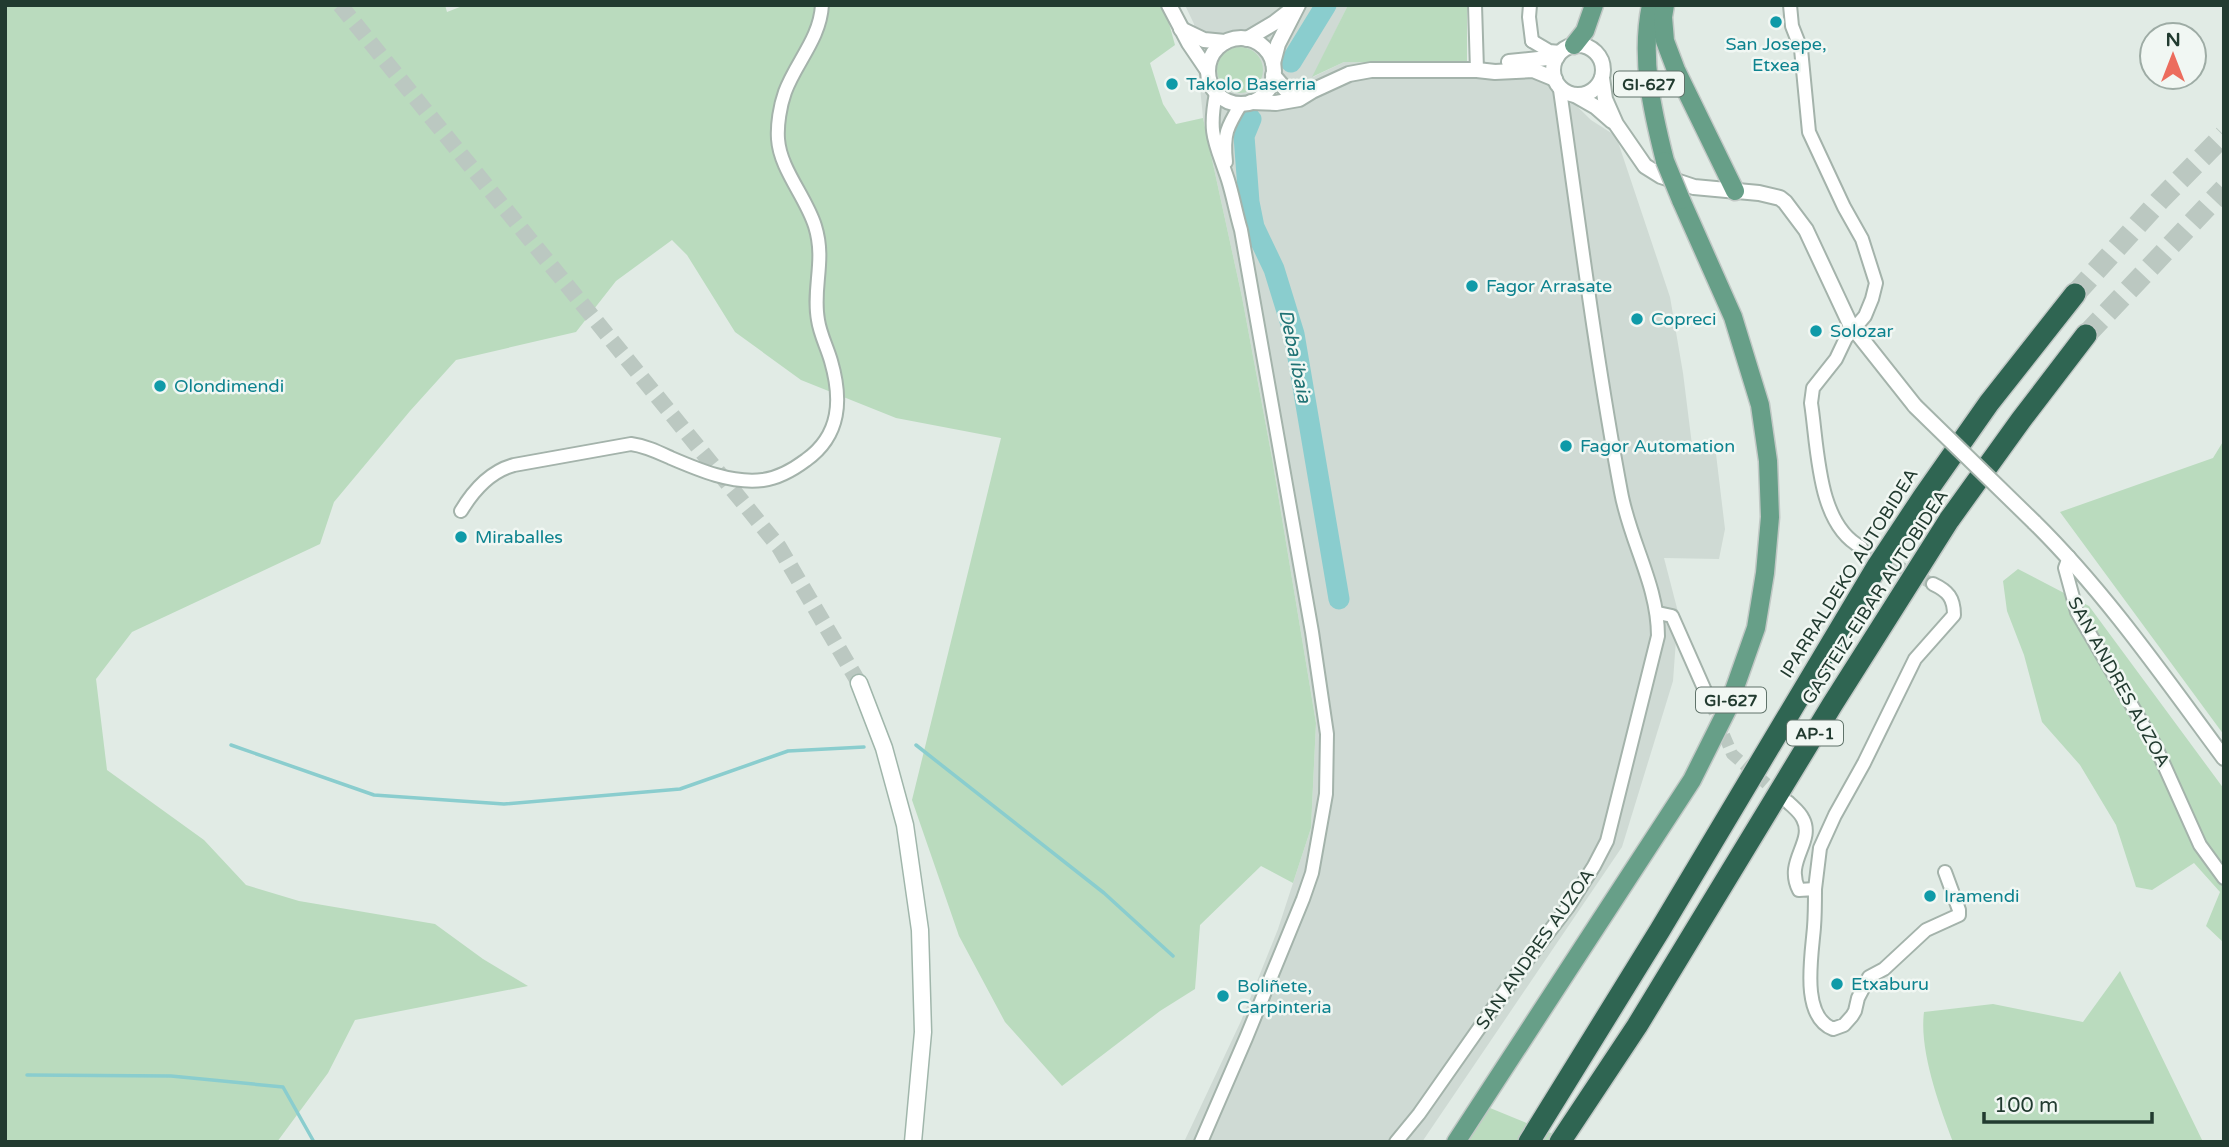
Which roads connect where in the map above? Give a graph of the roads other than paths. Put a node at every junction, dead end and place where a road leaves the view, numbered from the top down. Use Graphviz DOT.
graph roads {
  1 [pos="822,5"];
  2 [pos="1169,5"];
  3 [pos="1298,5"];
  4 [pos="1475,5"];
  5 [pos="1530,5"];
  6 [pos="1594,5"];
  7 [pos="1651,5"];
  8 [pos="1665,5"];
  9 [pos="1790,5"];
  10 [pos="1181,29"];
  11 [pos="1247,38"];
  12 [pos="1532,41"];
  13 [pos="1225,42"];
  14 [pos="1563,51"];
  15 [pos="1521,61"];
  16 [pos="1273,69"];
  17 [pos="1477,70"];
  18 [pos="1208,71"];
  19 [pos="1602,78"];
  20 [pos="1555,80"];
  21 [pos="1312,90"];
  22 [pos="1216,93"];
  23 [pos="1574,94"];
  24 [pos="1246,103"];
  25 [pos="1616,124"];
  26 [pos="1228,179"];
  27 [pos="1735,191"];
  28 [pos="2075,294"];
  29 [pos="1854,330"];
  30 [pos="2086,335"];
  31 [pos="461,511"];
  32 [pos="1861,547"];
  33 [pos="2069,557"];
  34 [pos="1933,584"];
  35 [pos="1658,613"];
  36 [pos="859,683"];
  37 [pos="1710,702"];
  38 [pos="2224,758"];
  39 [pos="1788,802"];
  40 [pos="1945,872"];
  41 [pos="2224,878"];
  42 [pos="1815,889"];
  43 [pos="1398,1139"];
  44 [pos="913,1142"];
  45 [pos="1200,1142"];
  46 [pos="1456,1142"];
  47 [pos="1529,1142"];
  48 [pos="1560,1142"];
  1 -- 31 [label="street"];
  2 -- 10 [label="street"];
  3 -- 11 [label="street"];
  3 -- 16 [label="street"];
  4 -- 17 [label="street"];
  5 -- 12 [label="street"];
  6 -- 14 [label="main road"];
  7 -- 46 [label="main road, GI-627, bridge"];
  8 -- 27 [label="main road"];
  9 -- 29 [label="street"];
  10 -- 13 [label="street"];
  10 -- 18 [label="street"];
  11 -- 13 [label="street"];
  11 -- 16 [label="street"];
  12 -- 14 [label="street"];
  12 -- 15 [label="street"];
  13 -- 18 [label="street"];
  14 -- 15 [label="street"];
  14 -- 19 [label="street, SAN ANDRES AUZOA"];
  14 -- 20 [label="street, SAN ANDRES AUZOA"];
  15 -- 17 [label="street"];
  16 -- 21 [label="street"];
  16 -- 24 [label="street"];
  17 -- 20 [label="street"];
  17 -- 21 [label="street"];
  18 -- 22 [label="street"];
  19 -- 23 [label="street"];
  19 -- 25 [label="street, SAN ANDRES AUZOA"];
  20 -- 23 [label="street, SAN ANDRES AUZOA"];
  20 -- 35 [label="street, SAN ANDRES AUZOA"];
  21 -- 24 [label="street"];
  22 -- 24 [label="street"];
  22 -- 26 [label="street"];
  23 -- 25 [label="street, SAN ANDRES AUZOA"];
  24 -- 26 [label="street"];
  25 -- 27 [label="street, SAN ANDRES AUZOA"];
  26 -- 45 [label="street"];
  27 -- 29 [label="street, SAN ANDRES AUZOA"];
  28 -- 47 [label="highway, IPARRALDEKO AUTOBIDEA / AP-1"];
  29 -- 32 [label="street"];
  29 -- 33 [label="street, SAN ANDRES AUZOA, bridge"];
  30 -- 48 [label="highway, GASTEIZ-EIBAR AUTOBIDEA / AP-1"];
  33 -- 38 [label="street, SAN ANDRES AUZOA"];
  33 -- 41 [label="street, SAN ANDRES AUZOA"];
  34 -- 42 [label="street"];
  35 -- 37 [label="street"];
  35 -- 43 [label="street, SAN ANDRES AUZOA"];
  36 -- 44 [label="main road"];
  39 -- 42 [label="street"];
  40 -- 42 [label="street"];
}
